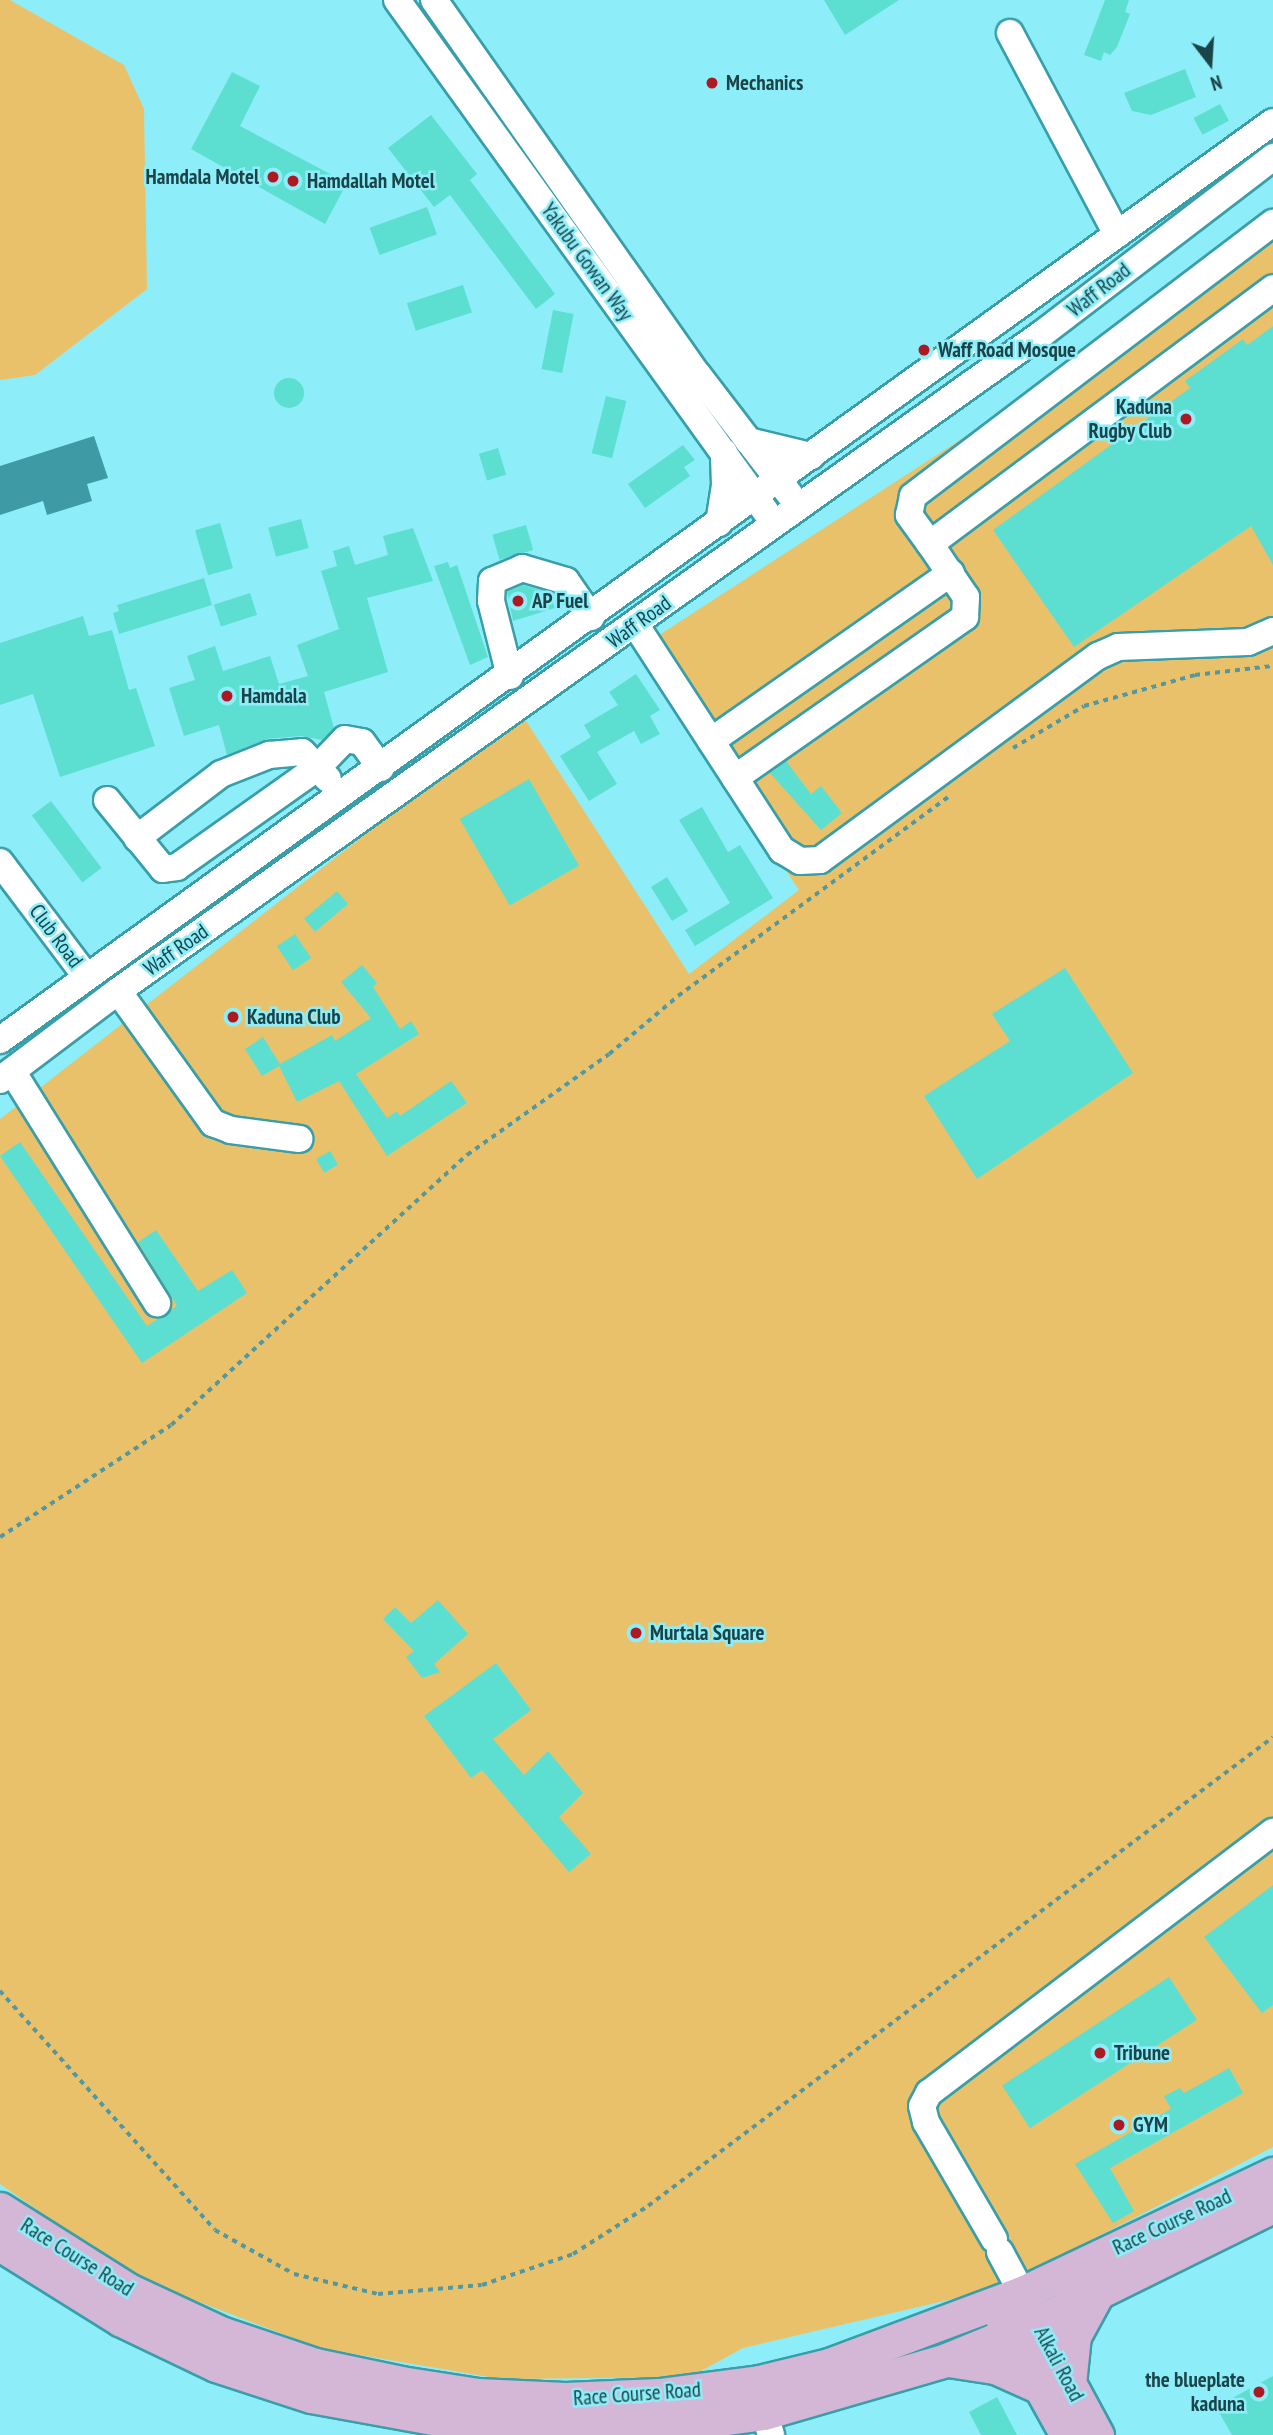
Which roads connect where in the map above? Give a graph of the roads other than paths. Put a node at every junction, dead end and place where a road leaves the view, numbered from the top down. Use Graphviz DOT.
graph roads {
  1 [pos="397,0"];
  2 [pos="434,0"];
  3 [pos="457,32"];
  4 [pos="1010,33"];
  5 [pos="433,49"];
  6 [pos="1273,122"];
  7 [pos="1273,158"];
  8 [pos="1273,223"];
  9 [pos="1117,234"];
  10 [pos="1273,288"];
  11 [pos="748,441"];
  12 [pos="724,452"];
  13 [pos="811,456"];
  14 [pos="779,481"];
  15 [pos="756,498"];
  16 [pos="799,508"];
  17 [pos="719,523"];
  18 [pos="775,525"];
  19 [pos="930,544"];
  20 [pos="951,573"];
  21 [pos="591,617"];
  22 [pos="635,624"];
  23 [pos="1273,631"];
  24 [pos="510,676"];
  25 [pos="711,741"];
  26 [pos="317,768"];
  27 [pos="381,768"];
  28 [pos="735,778"];
  29 [pos="343,795"];
  30 [pos="107,800"];
  31 [pos="137,838"];
  32 [pos="0,862"];
  33 [pos="86,976"];
  34 [pos="118,990"];
  35 [pos="0,1040"];
  36 [pos="6,1076"];
  37 [pos="299,1139"];
  38 [pos="157,1303"];
  39 [pos="1273,1832"];
  40 [pos="1273,2174"];
  41 [pos="1273,2206"];
  42 [pos="0,2209"];
  43 [pos="0,2244"];
  44 [pos="1098,2292"];
  45 [pos="1008,2299"];
  46 [pos="1024,2328"];
  47 [pos="946,2360"];
  48 [pos="1054,2385"];
  49 [pos="767,2424"];
  50 [pos="1067,2435"];
  51 [pos="1097,2435"];
  1 -- 5 [label="street, Yakubu Gowan Way"];
  2 -- 3 [label="street, Yakubu Gowan Way"];
  3 -- 5 [label="street"];
  3 -- 11 [label="street, Yakubu Gowan Way"];
  4 -- 9 [label="street"];
  5 -- 12 [label="street, Yakubu Gowan Way"];
  6 -- 9 [label="street, Waff Road"];
  7 -- 16 [label="street, Waff Road"];
  8 -- 19 [label="street"];
  9 -- 13 [label="street, Waff Road"];
  10 -- 19 [label="street"];
  11 -- 13 [label="street"];
  11 -- 14 [label="street, Yakubu Gowan Way"];
  12 -- 15 [label="street, Yakubu Gowan Way"];
  12 -- 17 [label="street"];
  13 -- 14 [label="street, Waff Road"];
  14 -- 15 [label="street, Waff Road"];
  14 -- 16 [label="street, Yakubu Gowan Way"];
  15 -- 17 [label="street, Waff Road"];
  15 -- 18 [label="street, Yakubu Gowan Way"];
  16 -- 18 [label="street, Waff Road"];
  17 -- 21 [label="street, Waff Road"];
  18 -- 22 [label="street, Waff Road"];
  19 -- 20 [label="street"];
  20 -- 25 [label="street"];
  20 -- 28 [label="street"];
  21 -- 24 [label="street, Waff Road"];
  21 -- 24 [label="street"];
  22 -- 25 [label="street"];
  22 -- 34 [label="street, Waff Road"];
  23 -- 28 [label="street"];
  24 -- 27 [label="street, Waff Road"];
  25 -- 28 [label="street"];
  26 -- 27 [label="street"];
  26 -- 29 [label="street"];
  26 -- 31 [label="street"];
  26 -- 31 [label="street"];
  27 -- 29 [label="street, Waff Road"];
  29 -- 33 [label="street, Waff Road"];
  30 -- 31 [label="street"];
  32 -- 33 [label="street, Club Road"];
  33 -- 35 [label="street, Waff Road"];
  34 -- 36 [label="street, Waff Road"];
  34 -- 37 [label="street"];
  36 -- 38 [label="street"];
  39 -- 45 [label="street"];
  40 -- 45 [label="main road, Race Course Road"];
  41 -- 44 [label="main road, Race Course Road"];
  42 -- 45 [label="main road, Race Course Road"];
  43 -- 49 [label="main road, Race Course Road"];
  44 -- 46 [label="main road, Race Course Road"];
  44 -- 48 [label="main road"];
  45 -- 46 [label="main road, Alkali Road"];
  46 -- 47 [label="main road, Race Course Road"];
  46 -- 48 [label="main road, Alkali Road"];
  47 -- 48 [label="main road"];
  47 -- 49 [label="main road, Race Course Road"];
  48 -- 50 [label="main road, Alkali Road"];
  48 -- 51 [label="main road, Alkali Road"];
}
